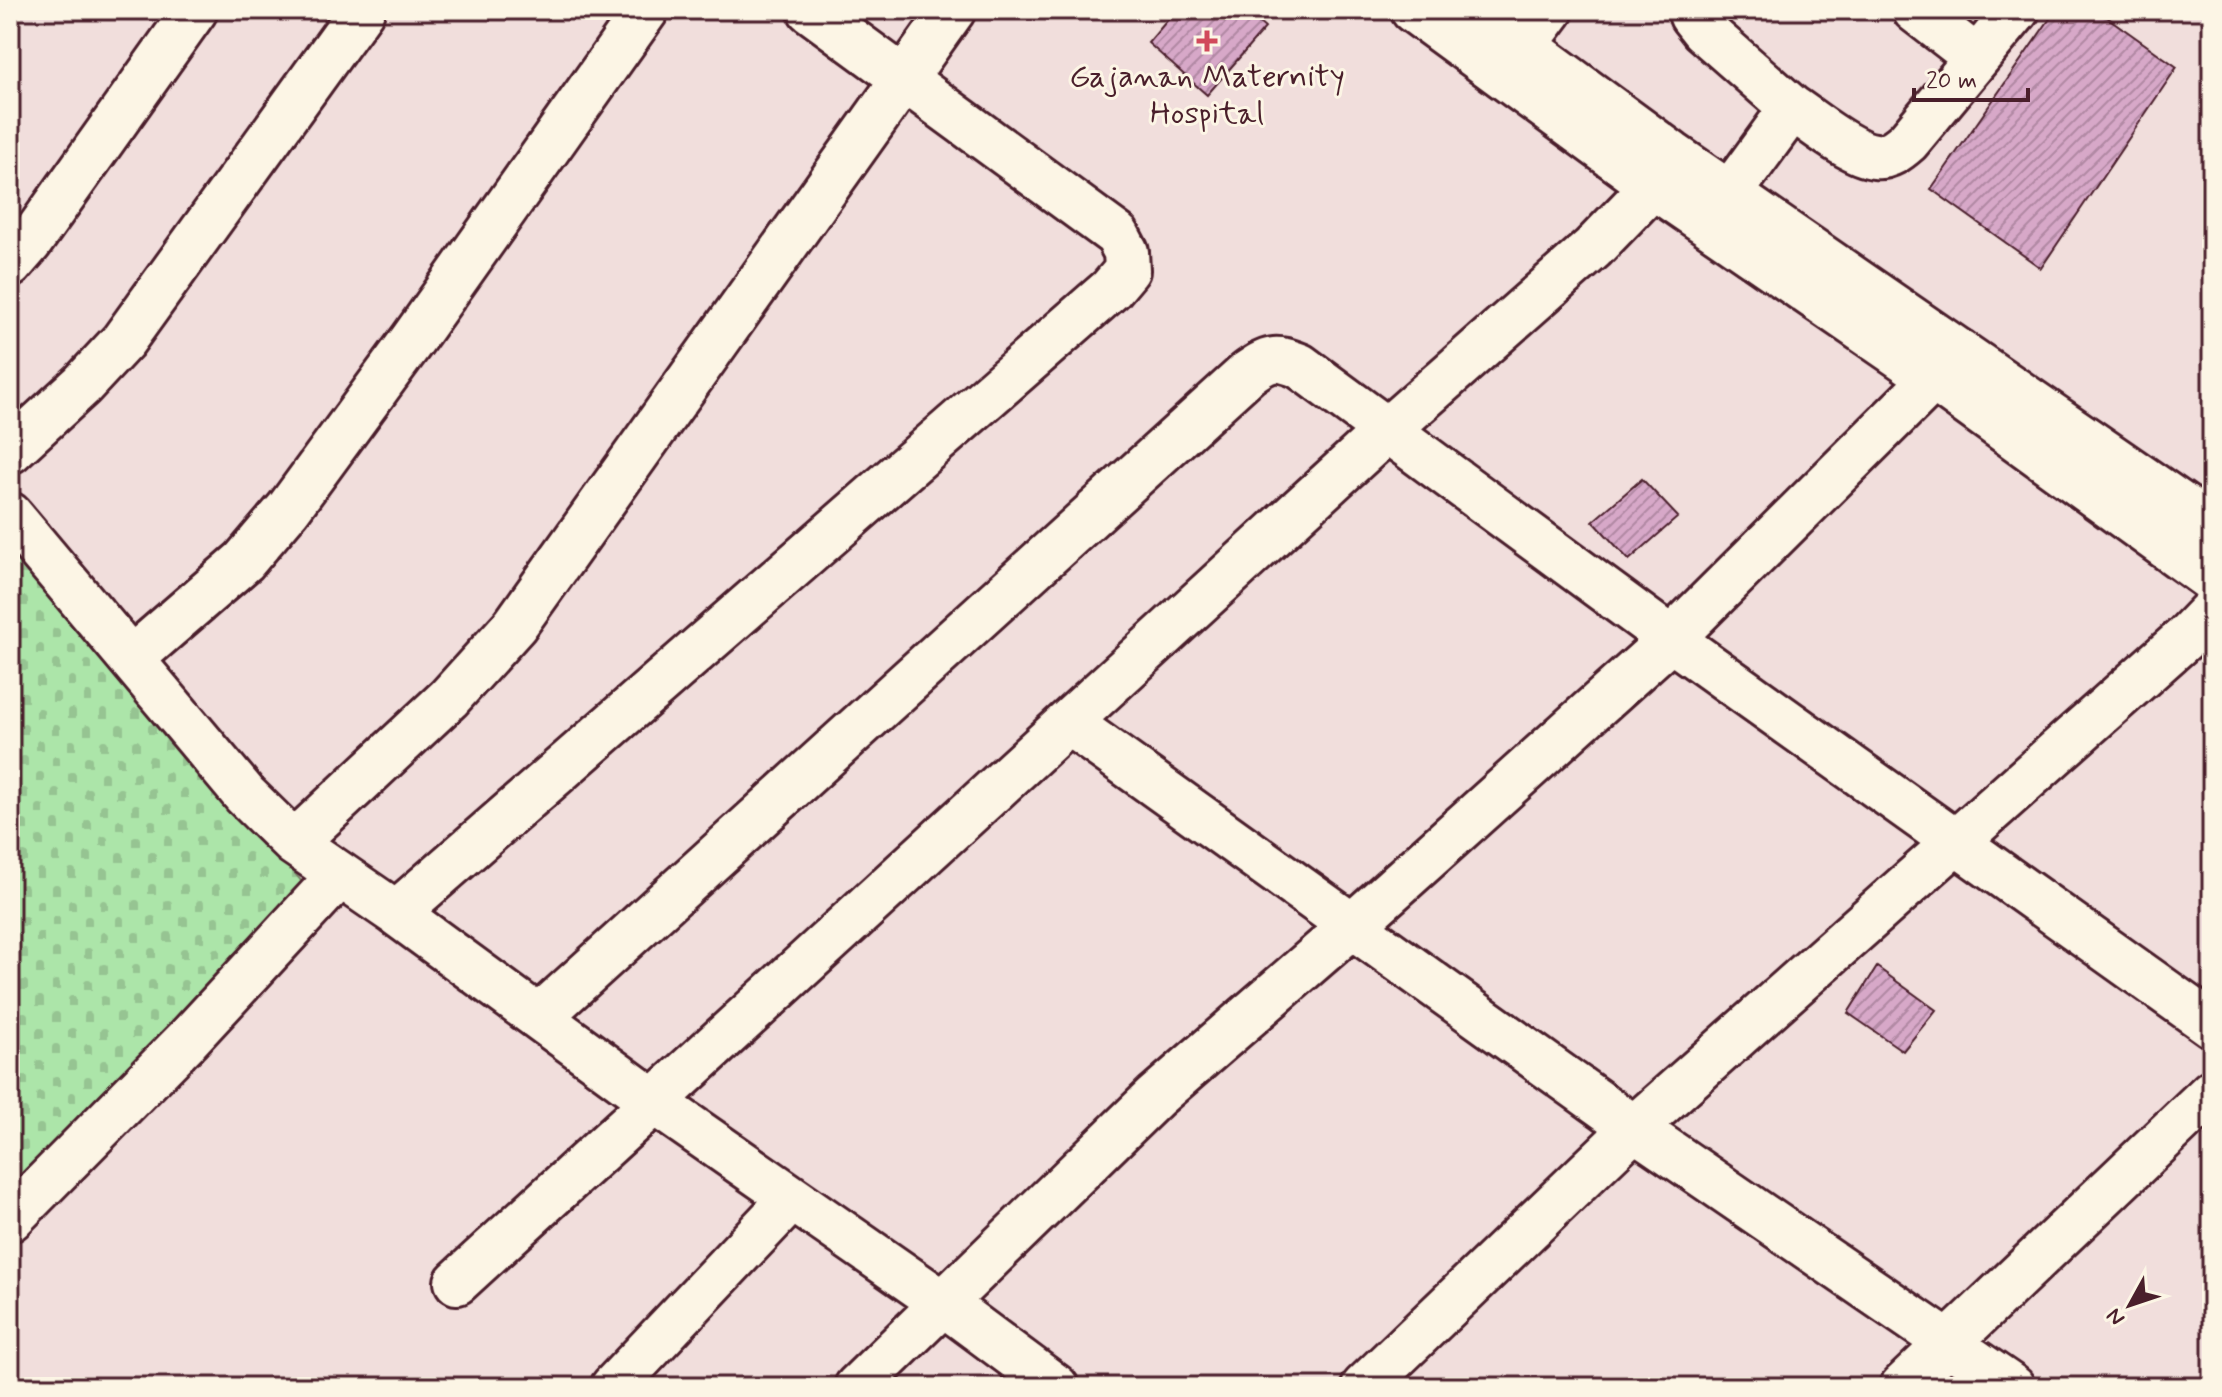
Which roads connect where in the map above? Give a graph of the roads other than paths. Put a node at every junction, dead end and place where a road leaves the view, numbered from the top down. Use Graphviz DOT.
graph roads {
  1 [pos="195,10"];
  2 [pos="362,10"];
  3 [pos="646,10"];
  4 [pos="810,10"];
  5 [pos="953,10"];
  6 [pos="1413,10"];
  7 [pos="1476,10"];
  8 [pos="1551,10"];
  9 [pos="1690,10"];
  10 [pos="1915,10"];
  11 [pos="2017,10"];
  12 [pos="1524,46"];
  13 [pos="1977,58"];
  14 [pos="904,80"];
  15 [pos="1792,108"];
  16 [pos="1653,186"];
  17 [pos="1730,193"];
  18 [pos="10,265"];
  19 [pos="1947,366"];
  20 [pos="1386,431"];
  21 [pos="10,451"];
  22 [pos="10,515"];
  23 [pos="2212,526"];
  24 [pos="2212,580"];
  25 [pos="2212,610"];
  26 [pos="1671,639"];
  27 [pos="131,659"];
  28 [pos="1069,723"];
  29 [pos="1955,842"];
  30 [pos="294,843"];
  31 [pos="339,876"];
  32 [pos="396,913"];
  33 [pos="1352,926"];
  34 [pos="539,1017"];
  35 [pos="2212,1025"];
  36 [pos="2212,1092"];
  37 [pos="654,1102"];
  38 [pos="1634,1128"];
  39 [pos="792,1198"];
  40 [pos="10,1219"];
  41 [pos="457,1282"];
  42 [pos="943,1303"];
  43 [pos="1949,1343"];
  44 [pos="613,1387"];
  45 [pos="857,1387"];
  46 [pos="1056,1387"];
  47 [pos="1364,1387"];
  48 [pos="1902,1387"];
  49 [pos="2012,1387"];
  1 -- 18 [label="street"];
  2 -- 21 [label="street"];
  3 -- 27 [label="street"];
  4 -- 14 [label="street"];
  5 -- 14 [label="street"];
  6 -- 16 [label="street"];
  7 -- 12 [label="street"];
  8 -- 12 [label="street"];
  9 -- 15 [label="street"];
  10 -- 13 [label="street"];
  11 -- 13 [label="street"];
  12 -- 17 [label="street"];
  13 -- 15 [label="street"];
  14 -- 30 [label="street"];
  14 -- 32 [label="street"];
  15 -- 17 [label="street"];
  16 -- 19 [label="street"];
  16 -- 20 [label="street"];
  17 -- 19 [label="street"];
  19 -- 23 [label="street"];
  19 -- 24 [label="street"];
  19 -- 26 [label="street"];
  20 -- 26 [label="street"];
  20 -- 28 [label="street"];
  20 -- 34 [label="street"];
  22 -- 27 [label="street"];
  25 -- 29 [label="street"];
  26 -- 29 [label="street"];
  26 -- 33 [label="street"];
  27 -- 30 [label="street"];
  28 -- 33 [label="street"];
  28 -- 37 [label="street"];
  29 -- 35 [label="street"];
  29 -- 38 [label="street"];
  30 -- 31 [label="street"];
  31 -- 32 [label="street"];
  31 -- 40 [label="street"];
  32 -- 34 [label="street"];
  33 -- 38 [label="street"];
  33 -- 42 [label="street"];
  34 -- 37 [label="street"];
  36 -- 43 [label="street"];
  37 -- 39 [label="street"];
  37 -- 41 [label="street"];
  38 -- 43 [label="street"];
  38 -- 47 [label="street"];
  39 -- 42 [label="street"];
  39 -- 44 [label="street"];
  42 -- 45 [label="street"];
  42 -- 46 [label="street"];
  43 -- 48 [label="street"];
  43 -- 49 [label="street"];
}
